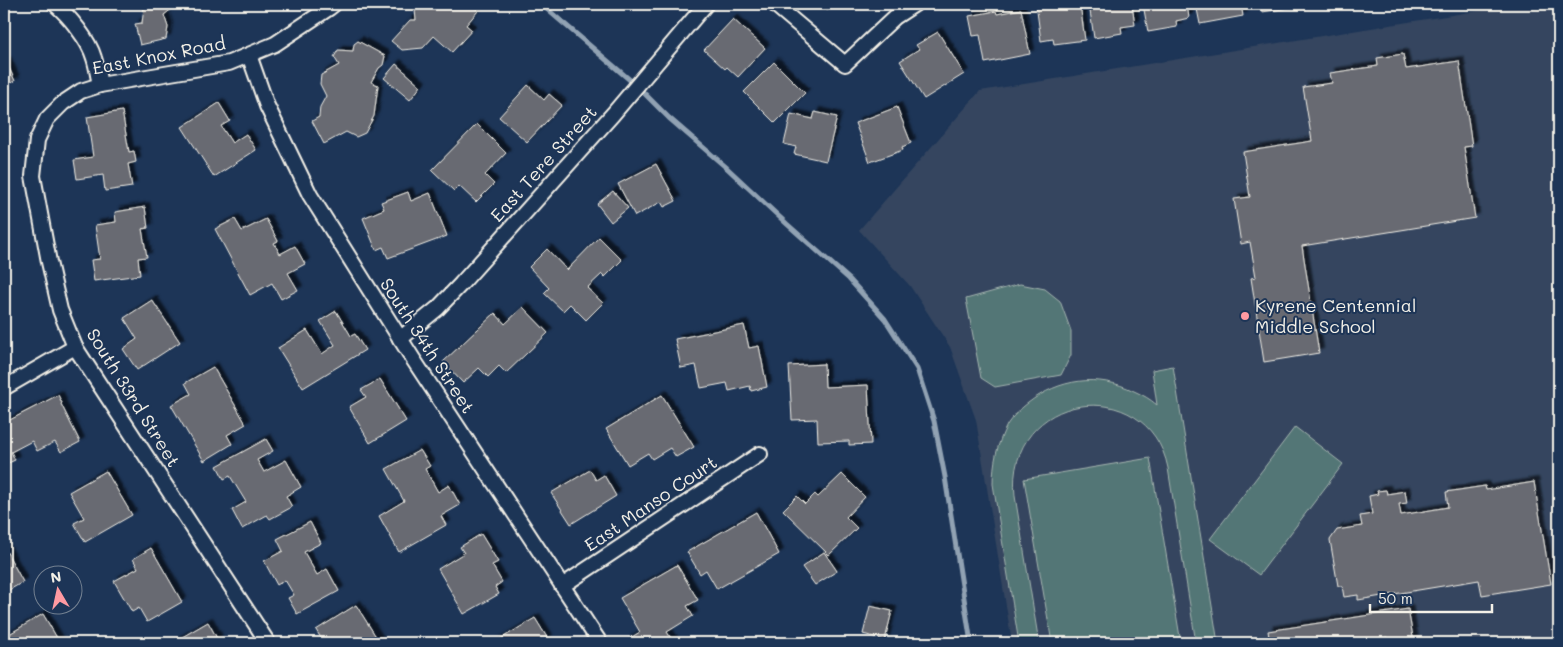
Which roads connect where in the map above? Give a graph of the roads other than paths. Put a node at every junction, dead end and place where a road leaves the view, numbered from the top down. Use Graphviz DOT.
graph roads {
  1 [pos="55,4"];
  2 [pos="334,4"];
  3 [pos="706,4"];
  4 [pos="774,4"];
  5 [pos="915,4"];
  6 [pos="249,55"];
  7 [pos="100,85"];
  8 [pos="48,119"];
  9 [pos="400,339"];
  10 [pos="76,347"];
  11 [pos="4,388"];
  12 [pos="760,454"];
  13 [pos="562,586"];
  14 [pos="268,643"];
  15 [pos="600,643"];
  1 -- 7 [label="street"];
  2 -- 6 [label="street, East Knox Road"];
  3 -- 9 [label="street, East Tere Street"];
  4 -- 5 [label="street"];
  6 -- 7 [label="street, East Knox Road"];
  6 -- 9 [label="street, South 34th Street"];
  7 -- 8 [label="street, East Knox Road"];
  8 -- 10 [label="street, South 33rd Street"];
  9 -- 13 [label="street, South 34th Street"];
  10 -- 11 [label="street"];
  10 -- 14 [label="street, South 33rd Street"];
  12 -- 13 [label="street, East Manso Court"];
  13 -- 15 [label="street, South 34th Street"];
}
